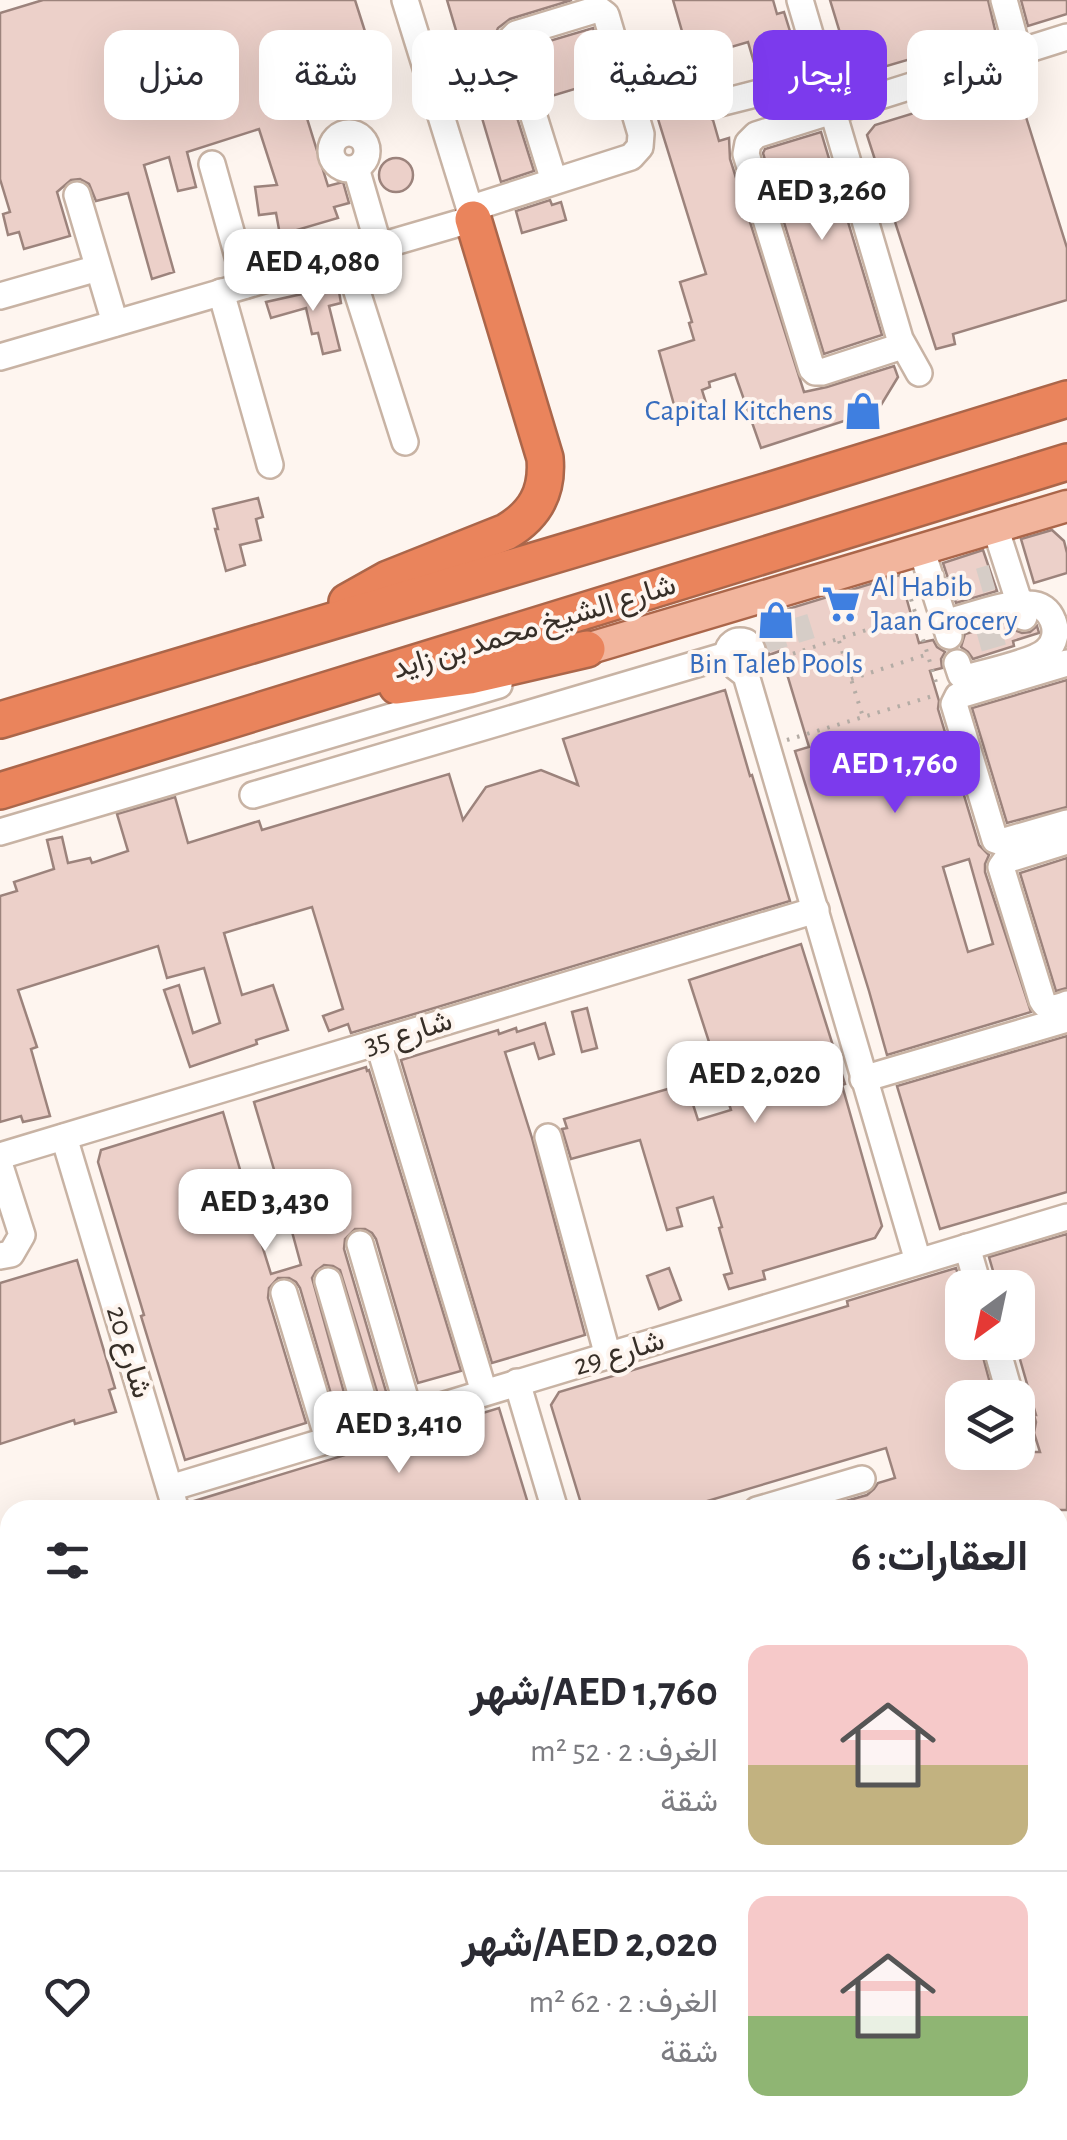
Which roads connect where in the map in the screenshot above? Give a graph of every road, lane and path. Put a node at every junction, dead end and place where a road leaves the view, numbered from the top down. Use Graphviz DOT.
graph roads {
  1 [pos="405,0"];
  2 [pos="800,0"];
  3 [pos="1004,0"];
  4 [pos="809,30"];
  5 [pos="1012,30"];
  6 [pos="1067,37"];
  7 [pos="1038,45"];
  8 [pos="806,120"];
  9 [pos="834,120"];
  10 [pos="212,164"];
  11 [pos="356,168"];
  12 [pos="554,181"];
  13 [pos="77,194"];
  14 [pos="471,214"];
  15 [pos="380,247"];
  16 [pos="346,256"];
  17 [pos="98,268"];
  18 [pos="246,285"];
  19 [pos="221,292"];
  20 [pos="0,294"];
  21 [pos="116,323"];
  22 [pos="902,346"];
  23 [pos="0,357"];
  24 [pos="919,373"];
  25 [pos="1067,399"];
  26 [pos="406,442"];
  27 [pos="1067,462"];
  28 [pos="270,465"];
  29 [pos="1067,506"];
  30 [pos="995,527"];
  31 [pos="910,551"];
  32 [pos="916,614"];
  33 [pos="321,624"];
  34 [pos="1027,629"];
  35 [pos="838,639"];
  36 [pos="587,649"];
  37 [pos="928,654"];
  38 [pos="747,657"];
  39 [pos="957,663"];
  40 [pos="1067,663"];
  41 [pos="851,679"];
  42 [pos="346,686"];
  43 [pos="864,717"];
  44 [pos="0,720"];
  45 [pos="768,746"];
  46 [pos="0,791"];
  47 [pos="253,795"];
  48 [pos="1067,822"];
  49 [pos="0,832"];
  50 [pos="1067,841"];
  51 [pos="816,910"];
  52 [pos="1067,1004"];
  53 [pos="1067,1019"];
  54 [pos="378,1042"];
  55 [pos="863,1078"];
  56 [pos="64,1137"];
  57 [pos="548,1137"];
  58 [pos="0,1156"];
  59 [pos="0,1166"];
  60 [pos="1067,1217"];
  61 [pos="422,1243"];
  62 [pos="360,1244"];
  63 [pos="968,1247"];
  64 [pos="0,1256"];
  65 [pos="918,1261"];
  66 [pos="974,1270"];
  67 [pos="328,1281"];
  68 [pos="284,1292"];
  69 [pos="608,1356"];
  70 [pos="517,1382"];
  71 [pos="477,1395"];
  72 [pos="410,1414"];
  73 [pos="371,1426"];
  74 [pos="328,1439"];
  75 [pos="862,1479"];
  76 [pos="173,1499"];
  77 [pos="552,1500"];
  78 [pos="791,1500"];
  1 -- 14 [label="street"];
  2 -- 4 [label="street"];
  3 -- 5 [label="street"];
  6 -- 7 [label="street"];
  8 -- 22 [label="street"];
  9 -- 22 [label="street"];
  10 -- 18 [label="street"];
  11 -- 15 [label="street"];
  12 -- 12 [label="street"];
  12 -- 14 [label="street"];
  13 -- 17 [label="street"];
  14 -- 15 [label="street"];
  14 -- 33 [label="highway"];
  15 -- 16 [label="street"];
  16 -- 18 [label="street"];
  16 -- 26 [label="street"];
  17 -- 20 [label="street"];
  17 -- 21 [label="street"];
  18 -- 19 [label="street"];
  19 -- 21 [label="street"];
  19 -- 28 [label="street"];
  21 -- 23 [label="street"];
  22 -- 24 [label="street"];
  25 -- 33 [label="highway, شارع الشيخ محمد بن زايد"];
  27 -- 42 [label="highway, شارع الشيخ محمد بن زايد"];
  29 -- 30 [label="main road"];
  30 -- 31 [label="main road"];
  30 -- 34 [label="street"];
  31 -- 32 [label="path"];
  31 -- 34 [label="street"];
  31 -- 36 [label="main road"];
  32 -- 35 [label="path"];
  32 -- 37 [label="path"];
  33 -- 44 [label="highway, شارع الشيخ محمد بن زايد"];
  34 -- 39 [label="street"];
  35 -- 38 [label="path"];
  35 -- 41 [label="path"];
  36 -- 42 [label="highway"];
  36 -- 49 [label="street"];
  37 -- 41 [label="path"];
  37 -- 43 [label="path"];
  38 -- 45 [label="street"];
  38 -- 47 [label="street"];
  40 -- 48 [label="street"];
  41 -- 43 [label="path"];
  42 -- 46 [label="highway, شارع الشيخ محمد بن زايد"];
  43 -- 45 [label="path"];
  45 -- 51 [label="street"];
  50 -- 52 [label="street"];
  51 -- 54 [label="street, شارع 35"];
  51 -- 55 [label="street"];
  53 -- 55 [label="street"];
  54 -- 56 [label="street, شارع 35"];
  54 -- 71 [label="street"];
  55 -- 65 [label="street"];
  56 -- 58 [label="street, شارع 35"];
  56 -- 76 [label="street, شارع 20"];
  57 -- 69 [label="street"];
  59 -- 64 [label="street"];
  60 -- 63 [label="street, شارع 29"];
  61 -- 71 [label="street"];
  62 -- 72 [label="street"];
  63 -- 65 [label="street, شارع 29"];
  63 -- 66 [label="street"];
  65 -- 69 [label="street, شارع 29"];
  67 -- 73 [label="street"];
  68 -- 74 [label="street"];
  69 -- 70 [label="street, شارع 29"];
  70 -- 71 [label="street, شارع 29"];
  70 -- 77 [label="street"];
  71 -- 72 [label="street, شارع 29"];
  72 -- 73 [label="street, شارع 29"];
  73 -- 74 [label="street, شارع 29"];
  74 -- 76 [label="street, شارع 29"];
  75 -- 78 [label="street"];
}
